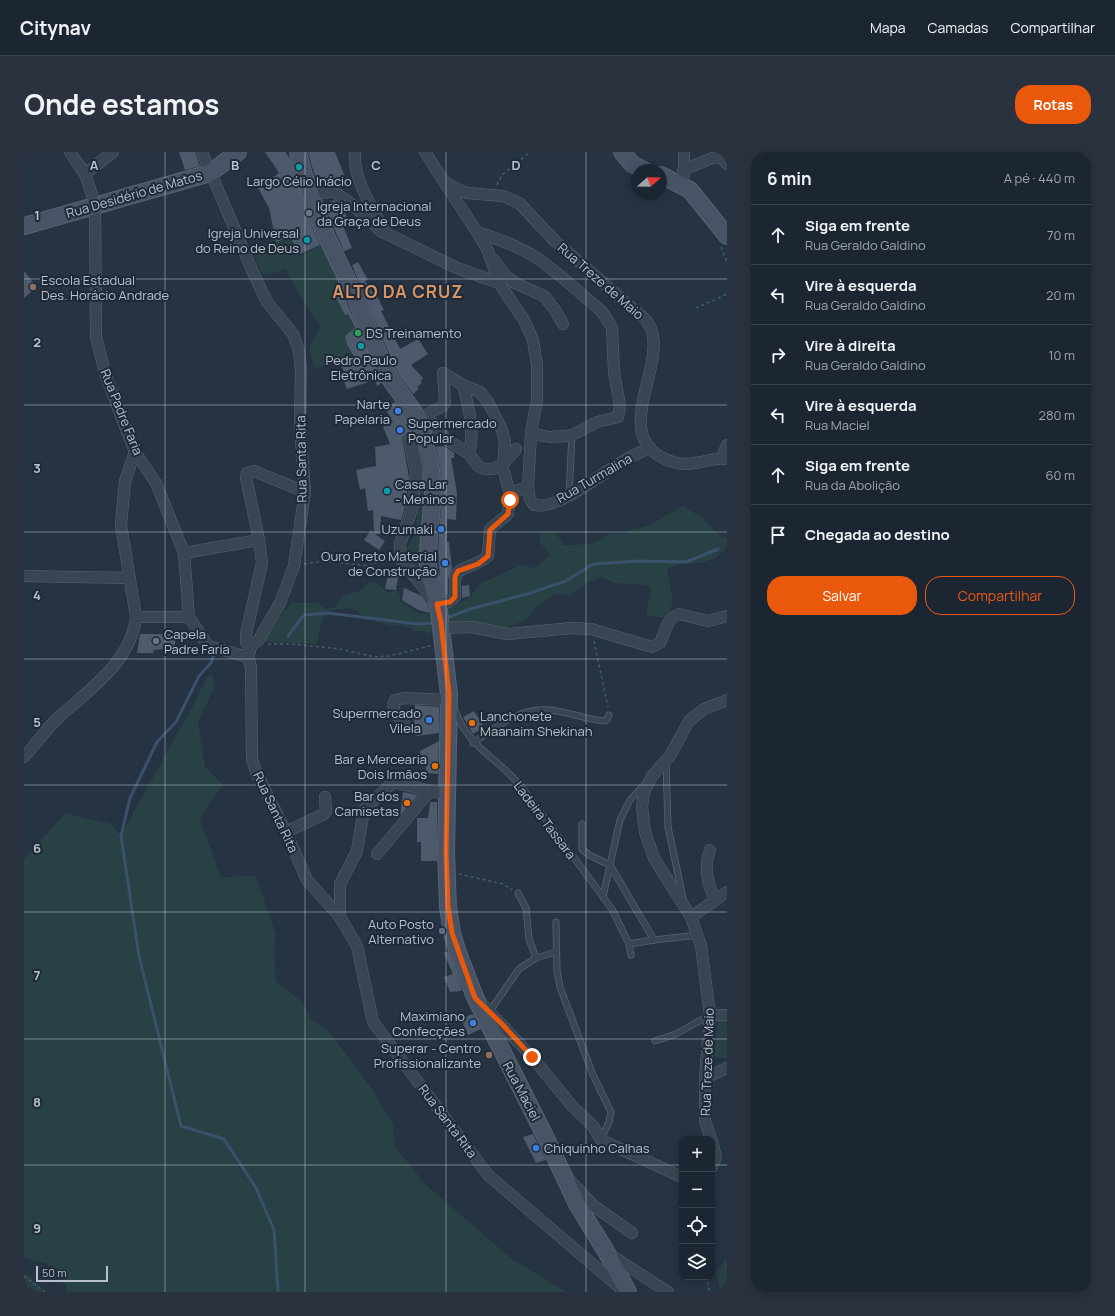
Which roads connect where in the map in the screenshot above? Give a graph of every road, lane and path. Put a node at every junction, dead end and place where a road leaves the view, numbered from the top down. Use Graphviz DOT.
graph roads {
  1 [pos="70,152"];
  2 [pos="112,152"];
  3 [pos="202,152"];
  4 [pos="238,152"];
  5 [pos="298,152"];
  6 [pos="355,152"];
  7 [pos="425,152"];
  8 [pos="530,152"];
  9 [pos="622,152"];
  10 [pos="684,152"];
  11 [pos="632,164"];
  12 [pos="727,164"];
  13 [pos="683,170"];
  14 [pos="210,173"];
  15 [pos="85,174"];
  16 [pos="667,179"];
  17 [pos="444,180"];
  18 [pos="690,190"];
  19 [pos="493,194"];
  20 [pos="311,195"];
  21 [pos="95,204"];
  22 [pos="24,226"];
  23 [pos="477,232"];
  24 [pos="387,233"];
  25 [pos="727,236"];
  26 [pos="488,252"];
  27 [pos="499,283"];
  28 [pos="727,294"];
  29 [pos="696,308"];
  30 [pos="563,324"];
  31 [pos="464,386"];
  32 [pos="423,423"];
  33 [pos="531,433"];
  34 [pos="572,435"];
  35 [pos="409,440"];
  36 [pos="727,445"];
  37 [pos="650,448"];
  38 [pos="516,449"];
  39 [pos="135,452"];
  40 [pos="469,454"];
  41 [pos="724,459"];
  42 [pos="503,464"];
  43 [pos="416,474"];
  44 [pos="528,487"];
  45 [pos="305,492"];
  46 [pos="510,493"];
  47 [pos="569,495"];
  48 [pos="259,540"];
  49 [pos="400,544"];
  50 [pos="184,553"];
  51 [pos="294,566"];
  52 [pos="24,576"];
  53 [pos="130,578"];
  54 [pos="727,616"];
  55 [pos="136,617"];
  56 [pos="189,617"];
  57 [pos="441,621"];
  58 [pos="591,629"];
  59 [pos="252,644"];
  60 [pos="248,657"];
  61 [pos="449,697"];
  62 [pos="727,700"];
  63 [pos="609,715"];
  64 [pos="408,728"];
  65 [pos="473,743"];
  66 [pos="24,757"];
  67 [pos="666,762"];
  68 [pos="652,776"];
  69 [pos="430,791"];
  70 [pos="448,795"];
  71 [pos="325,797"];
  72 [pos="582,824"];
  73 [pos="286,832"];
  74 [pos="710,850"];
  75 [pos="377,854"];
  76 [pos="610,865"];
  77 [pos="447,872"];
  78 [pos="727,892"];
  79 [pos="518,893"];
  80 [pos="603,897"];
  81 [pos="715,899"];
  82 [pos="685,906"];
  83 [pos="691,916"];
  84 [pos="340,917"];
  85 [pos="556,922"];
  86 [pos="698,935"];
  87 [pos="654,940"];
  88 [pos="630,944"];
  89 [pos="556,952"];
  90 [pos="631,955"];
  91 [pos="536,958"];
  92 [pos="475,998"];
  93 [pos="490,1011"];
  94 [pos="710,1015"];
  95 [pos="727,1015"];
  96 [pos="655,1041"];
  97 [pos="727,1068"];
  98 [pos="704,1078"];
  99 [pos="711,1136"];
  100 [pos="601,1140"];
  101 [pos="564,1176"];
  102 [pos="679,1176"];
  103 [pos="632,1233"];
  104 [pos="607,1252"];
  105 [pos="24,1276"];
  106 [pos="706,1280"];
  107 [pos="43,1292"];
  108 [pos="627,1292"];
  109 [pos="668,1292"];
  110 [pos="710,1292"];
  1 -- 15 [label="street, Rua Padre Faria"];
  2 -- 15 [label="street"];
  3 -- 14 [label="street, Rua Santa Rita"];
  4 -- 14 [label="main road, Rua Desidério de Matos"];
  5 -- 20 [label="main road, Rua Maciel"];
  6 -- 24 [label="street"];
  7 -- 17 [label="street, Rua Treze de Maio"];
  8 -- 19 [label="path"];
  9 -- 11 [label="main road"];
  10 -- 13 [label="street"];
  12 -- 13 [label="street"];
  13 -- 18 [label="street"];
  14 -- 21 [label="main road, Rua Desidério de Matos"];
  14 -- 45 [label="street, Rua Santa Rita"];
  15 -- 21 [label="street, Rua Padre Faria"];
  16 -- 18 [label="main road"];
  17 -- 19 [label="street, Rua Treze de Maio"];
  17 -- 23 [label="street"];
  18 -- 25 [label="main road"];
  19 -- 37 [label="street, Rua Treze de Maio"];
  20 -- 24 [label="street"];
  20 -- 32 [label="main road, Rua Maciel"];
  21 -- 22 [label="main road, Rua Desidério de Matos"];
  21 -- 39 [label="street, Rua Padre Faria"];
  23 -- 26 [label="street"];
  23 -- 34 [label="street"];
  24 -- 27 [label="street"];
  26 -- 27 [label="street"];
  26 -- 30 [label="street"];
  27 -- 33 [label="street"];
  28 -- 29 [label="path"];
  31 -- 32 [label="street"];
  31 -- 40 [label="street"];
  31 -- 42 [label="street"];
  32 -- 40 [label="street"];
  32 -- 43 [label="street"];
  32 -- 57 [label="main road, Rua Maciel"];
  33 -- 34 [label="street"];
  33 -- 44 [label="street"];
  34 -- 47 [label="lane"];
  35 -- 43 [label="street"];
  36 -- 41 [label="street"];
  37 -- 41 [label="street"];
  37 -- 47 [label="street, Rua Turmalina"];
  38 -- 42 [label="street"];
  39 -- 50 [label="street, Rua Padre Faria"];
  39 -- 53 [label="street"];
  40 -- 42 [label="street"];
  42 -- 46 [label="street"];
  43 -- 49 [label="street"];
  44 -- 46 [label="street"];
  44 -- 47 [label="street, Rua Turmalina"];
  45 -- 48 [label="street"];
  45 -- 51 [label="street, Rua Santa Rita"];
  46 -- 57 [label="street"];
  48 -- 50 [label="street"];
  48 -- 59 [label="street"];
  49 -- 51 [label="path"];
  49 -- 57 [label="street"];
  50 -- 56 [label="street, Rua Padre Faria"];
  51 -- 59 [label="street, Rua Santa Rita"];
  52 -- 53 [label="street"];
  53 -- 55 [label="street"];
  54 -- 58 [label="street"];
  55 -- 56 [label="street"];
  55 -- 66 [label="street"];
  56 -- 60 [label="street, Rua Padre Faria"];
  57 -- 58 [label="street"];
  57 -- 59 [label="path"];
  57 -- 61 [label="main road, Rua Maciel"];
  58 -- 63 [label="path"];
  59 -- 60 [label="street, Rua Santa Rita"];
  60 -- 73 [label="street, Rua Santa Rita"];
  61 -- 64 [label="street"];
  61 -- 65 [label="lane, Ladeira Tassara"];
  61 -- 70 [label="main road, Rua Maciel"];
  62 -- 67 [label="street, Rua Treze de Maio"];
  63 -- 65 [label="lane"];
  65 -- 80 [label="lane, Ladeira Tassara"];
  67 -- 68 [label="street, Rua Treze de Maio"];
  67 -- 82 [label="lane"];
  68 -- 76 [label="lane"];
  68 -- 82 [label="street, Rua Treze de Maio"];
  69 -- 70 [label="street"];
  69 -- 75 [label="street"];
  69 -- 84 [label="street"];
  70 -- 77 [label="main road, Rua Maciel"];
  71 -- 73 [label="street"];
  72 -- 76 [label="lane"];
  73 -- 84 [label="street, Rua Santa Rita"];
  74 -- 81 [label="street"];
  76 -- 80 [label="lane"];
  76 -- 87 [label="lane"];
  77 -- 79 [label="path"];
  77 -- 92 [label="main road, Rua Maciel"];
  78 -- 81 [label="street"];
  79 -- 91 [label="lane"];
  80 -- 88 [label="lane, Ladeira Tassara"];
  81 -- 83 [label="street"];
  82 -- 83 [label="street, Rua Treze de Maio"];
  83 -- 86 [label="street, Rua Treze de Maio"];
  84 -- 108 [label="street, Rua Santa Rita"];
  85 -- 89 [label="lane"];
  86 -- 87 [label="lane"];
  86 -- 94 [label="street, Rua Treze de Maio"];
  87 -- 88 [label="lane"];
  88 -- 90 [label="lane, Ladeira Tassara"];
  89 -- 91 [label="lane"];
  89 -- 100 [label="lane"];
  91 -- 93 [label="lane"];
  92 -- 93 [label="street"];
  92 -- 101 [label="main road, Rua Maciel"];
  93 -- 100 [label="street"];
  94 -- 95 [label="street"];
  94 -- 96 [label="lane"];
  94 -- 98 [label="street, Rua Treze de Maio"];
  97 -- 98 [label="street"];
  98 -- 99 [label="street, Rua Treze de Maio"];
  100 -- 102 [label="street"];
  101 -- 103 [label="street, Rua Maciel"];
  101 -- 104 [label="main road, Rua Maciel"];
  104 -- 108 [label="main road, Rua Maciel"];
  104 -- 109 [label="street"];
  105 -- 107 [label="path"];
  106 -- 110 [label="path"];
}
